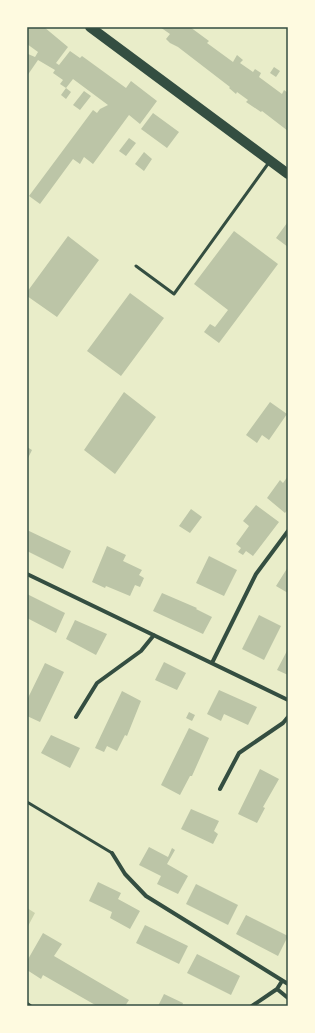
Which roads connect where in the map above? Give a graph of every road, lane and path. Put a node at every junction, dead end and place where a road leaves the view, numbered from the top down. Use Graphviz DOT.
graph roads {
  1 [pos="90,27"];
  2 [pos="270,161"];
  3 [pos="288,174"];
  4 [pos="136,266"];
  5 [pos="288,531"];
  6 [pos="27,574"];
  7 [pos="154,635"];
  8 [pos="212,663"];
  9 [pos="288,700"];
  10 [pos="76,717"];
  11 [pos="288,717"];
  12 [pos="220,789"];
  13 [pos="27,802"];
  14 [pos="112,853"];
  15 [pos="282,981"];
  16 [pos="288,984"];
  17 [pos="277,989"];
  18 [pos="288,998"];
  19 [pos="27,1004"];
  20 [pos="30,1006"];
  21 [pos="252,1006"];
  1 -- 2 [label="main road"];
  2 -- 3 [label="main road"];
  2 -- 4 [label="lane"];
  5 -- 8 [label="street"];
  6 -- 7 [label="street"];
  7 -- 8 [label="street"];
  7 -- 10 [label="street"];
  8 -- 9 [label="street"];
  11 -- 12 [label="street"];
  13 -- 14 [label="lane"];
  14 -- 15 [label="street"];
  15 -- 16 [label="street"];
  15 -- 17 [label="street"];
  17 -- 18 [label="street"];
  17 -- 21 [label="street"];
  19 -- 20 [label="street"];
}
